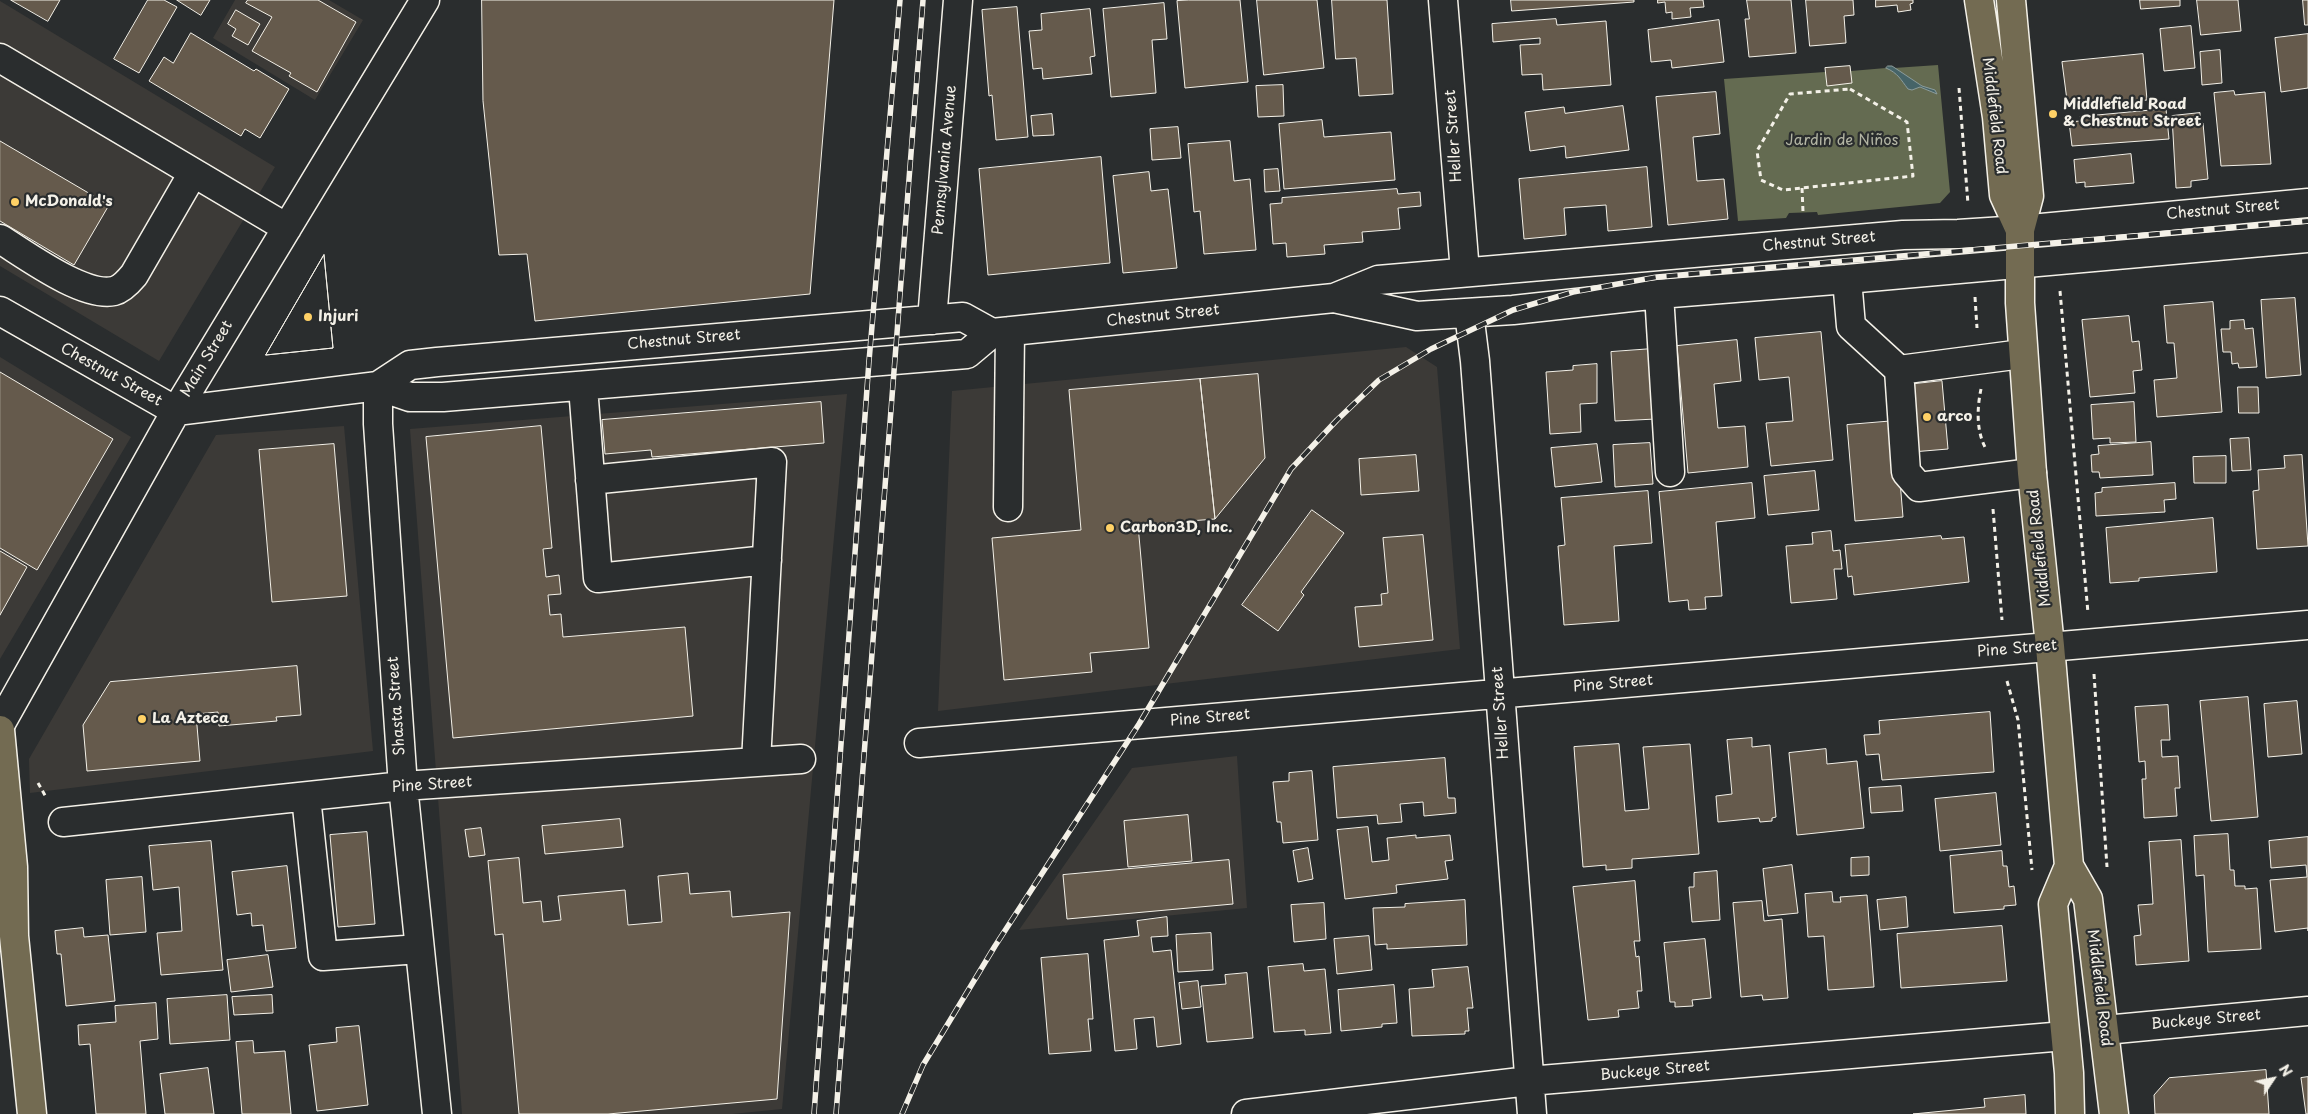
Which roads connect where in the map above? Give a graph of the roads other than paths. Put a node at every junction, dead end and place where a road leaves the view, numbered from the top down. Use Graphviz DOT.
graph roads {
  1 [pos="425,0"];
  2 [pos="958,0"];
  3 [pos="1444,0"];
  4 [pos="1979,0"];
  5 [pos="2011,0"];
  6 [pos="0,58"];
  7 [pos="193,173"];
  8 [pos="2308,202"];
  9 [pos="286,228"];
  10 [pos="2020,230"];
  11 [pos="2308,238"];
  12 [pos="0,240"];
  13 [pos="2020,263"];
  14 [pos="1465,272"];
  15 [pos="1847,279"];
  16 [pos="1659,294"];
  17 [pos="1334,298"];
  18 [pos="0,311"];
  19 [pos="1469,313"];
  20 [pos="932,320"];
  21 [pos="1001,332"];
  22 [pos="2022,354"];
  23 [pos="1899,370"];
  24 [pos="378,386"];
  25 [pos="583,387"];
  26 [pos="176,411"];
  27 [pos="1670,472"];
  28 [pos="2032,473"];
  29 [pos="590,480"];
  30 [pos="1008,507"];
  31 [pos="767,560"];
  32 [pos="2308,625"];
  33 [pos="2050,646"];
  34 [pos="1500,693"];
  35 [pos="0,725"];
  36 [pos="0,730"];
  37 [pos="918,743"];
  38 [pos="801,759"];
  39 [pos="756,762"];
  40 [pos="403,786"];
  41 [pos="306,797"];
  42 [pos="63,822"];
  43 [pos="2069,866"];
  44 [pos="7,926"];
  45 [pos="419,949"];
  46 [pos="2308,1011"];
  47 [pos="2105,1030"];
  48 [pos="2065,1036"];
  49 [pos="1529,1081"];
  50 [pos="32,1114"];
  51 [pos="437,1114"];
  52 [pos="1246,1114"];
  53 [pos="1532,1114"];
  54 [pos="2070,1114"];
  55 [pos="2114,1114"];
  1 -- 9 [label="street, Main Street"];
  2 -- 20 [label="street, Pennsylvania Avenue"];
  3 -- 14 [label="street, Heller Street"];
  4 -- 10 [label="main road, Middlefield Road"];
  5 -- 10 [label="main road, Middlefield Road"];
  6 -- 7 [label="street"];
  7 -- 9 [label="street"];
  7 -- 12 [label="street"];
  8 -- 10 [label="street, Chestnut Street"];
  9 -- 26 [label="street, Main Street"];
  10 -- 13 [label="main road, Middlefield Road"];
  10 -- 14 [label="street, Chestnut Street"];
  11 -- 13 [label="street, Chestnut Street"];
  13 -- 15 [label="street, Chestnut Street"];
  13 -- 22 [label="main road, Middlefield Road"];
  14 -- 17 [label="street, Chestnut Street"];
  15 -- 16 [label="street, Chestnut Street"];
  15 -- 23 [label="street"];
  16 -- 19 [label="street, Chestnut Street"];
  16 -- 27 [label="street"];
  17 -- 19 [label="street, Chestnut Street"];
  17 -- 21 [label="street, Chestnut Street"];
  18 -- 26 [label="street, Chestnut Street"];
  19 -- 34 [label="street, Heller Street"];
  20 -- 21 [label="street, Chestnut Street"];
  20 -- 24 [label="street, Chestnut Street"];
  21 -- 25 [label="street, Chestnut Street"];
  21 -- 30 [label="street"];
  22 -- 23 [label="street"];
  22 -- 28 [label="main road, Middlefield Road"];
  23 -- 28 [label="street"];
  24 -- 25 [label="street, Chestnut Street"];
  24 -- 26 [label="street, Chestnut Street"];
  24 -- 40 [label="street, Shasta Street"];
  25 -- 29 [label="street"];
  26 -- 35 [label="street, Main Street"];
  28 -- 33 [label="main road, Middlefield Road"];
  29 -- 31 [label="street"];
  29 -- 31 [label="street"];
  31 -- 39 [label="street"];
  32 -- 33 [label="street, Pine Street"];
  33 -- 34 [label="street, Pine Street"];
  33 -- 43 [label="main road, Middlefield Road"];
  34 -- 37 [label="street, Pine Street"];
  34 -- 49 [label="street, Heller Street"];
  36 -- 44 [label="main road"];
  38 -- 39 [label="street, Pine Street"];
  39 -- 40 [label="street, Pine Street"];
  40 -- 41 [label="street, Pine Street"];
  40 -- 45 [label="street, Shasta Street"];
  41 -- 42 [label="street, Pine Street"];
  41 -- 45 [label="street"];
  43 -- 47 [label="main road, Middlefield Road"];
  43 -- 48 [label="main road, Middlefield Road"];
  44 -- 50 [label="main road"];
  45 -- 51 [label="street, Shasta Street"];
  46 -- 47 [label="street, Buckeye Street"];
  47 -- 55 [label="main road, Middlefield Road"];
  48 -- 49 [label="street, Buckeye Street"];
  48 -- 54 [label="main road, Middlefield Road"];
  49 -- 52 [label="street, Buckeye Street"];
  49 -- 53 [label="street, Heller Street"];
}
